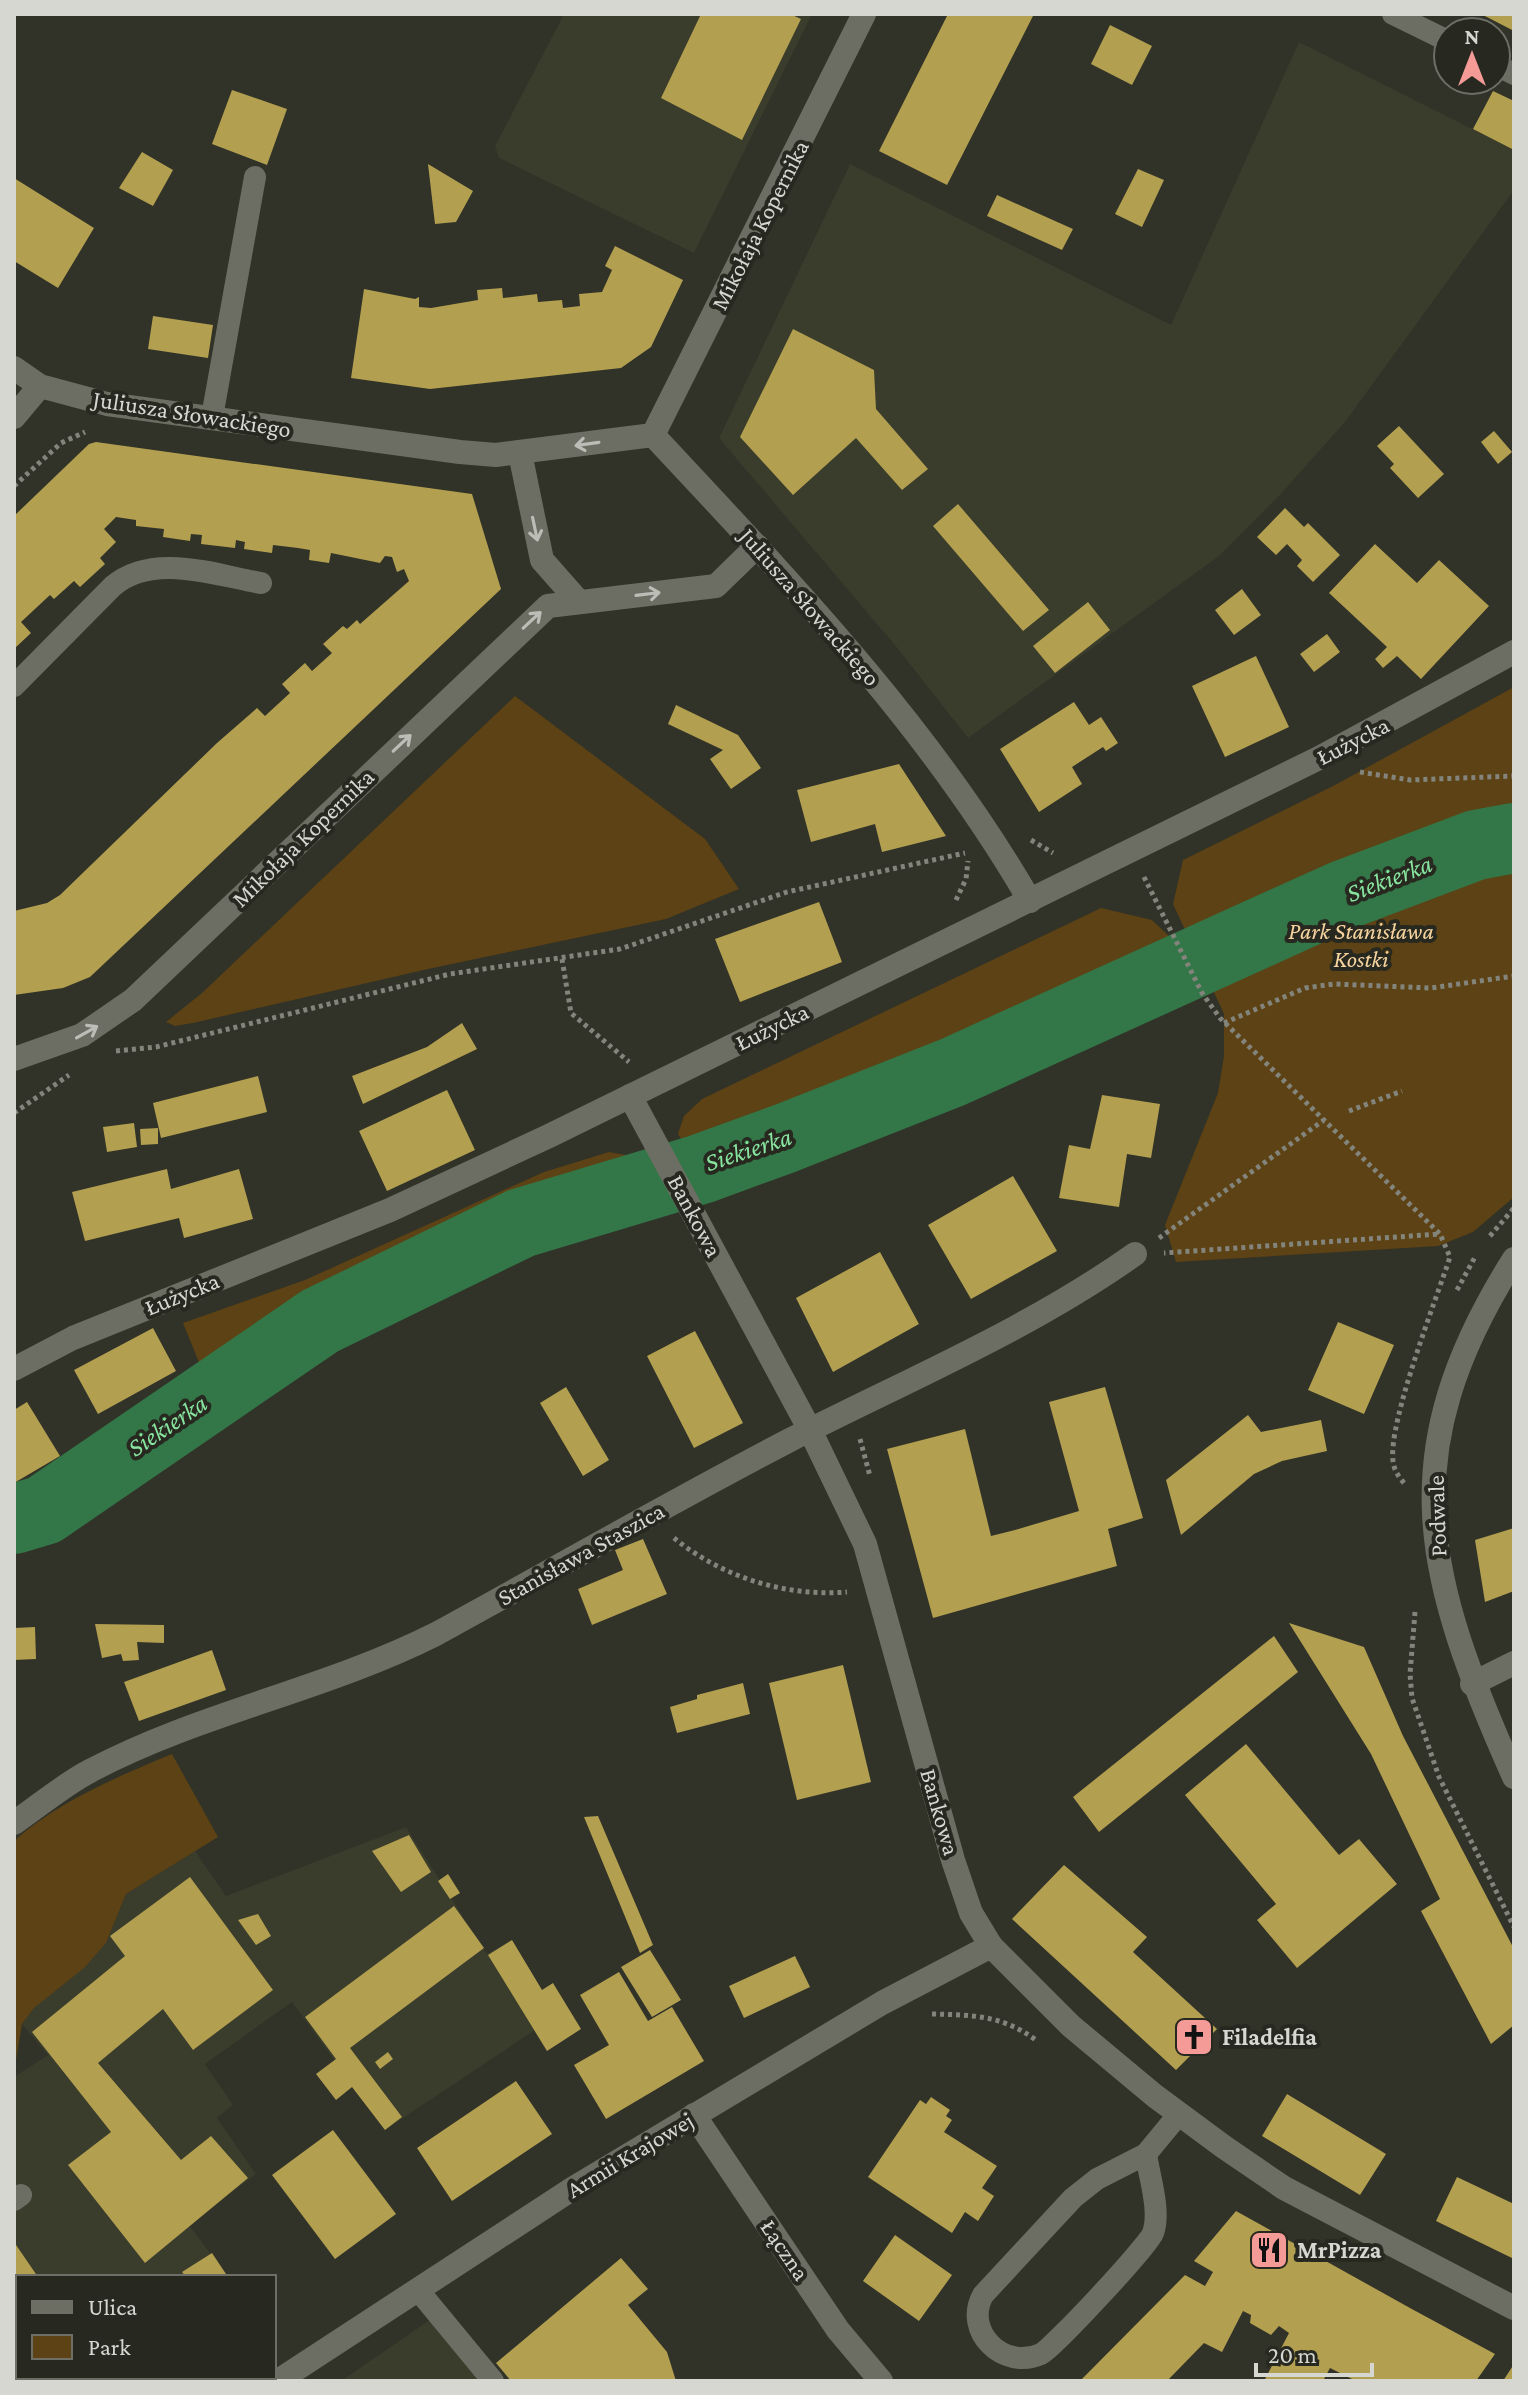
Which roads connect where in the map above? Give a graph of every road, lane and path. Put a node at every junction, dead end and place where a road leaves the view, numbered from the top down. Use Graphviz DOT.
graph roads {
  1 [pos="864,14"];
  2 [pos="1393,14"];
  3 [pos="1432,33"];
  4 [pos="255,177"];
  5 [pos="14,368"];
  6 [pos="40,386"];
  7 [pos="14,417"];
  8 [pos="212,417"];
  9 [pos="92,431"];
  10 [pos="653,435"];
  11 [pos="520,453"];
  12 [pos="14,486"];
  13 [pos="757,546"];
  14 [pos="261,583"];
  15 [pos="579,602"];
  16 [pos="1514,652"];
  17 [pos="14,686"];
  18 [pos="1354,770"];
  19 [pos="1514,776"];
  20 [pos="1023,831"];
  21 [pos="1060,854"];
  22 [pos="1144,876"];
  23 [pos="1030,901"];
  24 [pos="950,907"];
  25 [pos="562,959"];
  26 [pos="1514,976"];
  27 [pos="1224,1023"];
  28 [pos="104,1052"];
  29 [pos="14,1059"];
  30 [pos="78,1069"];
  31 [pos="617,1070"];
  32 [pos="1402,1091"];
  33 [pos="630,1096"];
  34 [pos="1349,1111"];
  35 [pos="14,1113"];
  36 [pos="1324,1120"];
  37 [pos="1440,1234"];
  38 [pos="1135,1254"];
  39 [pos="1514,1259"];
  40 [pos="14,1369"];
  41 [pos="810,1430"];
  42 [pos="1397,1474"];
  43 [pos="655,1514"];
  44 [pos="852,1592"];
  45 [pos="1416,1617"];
  46 [pos="1514,1663"];
  47 [pos="1472,1684"];
  48 [pos="1514,1777"];
  49 [pos="14,1823"];
  50 [pos="1514,1927"];
  51 [pos="991,1946"];
  52 [pos="919,2016"];
  53 [pos="1042,2044"];
  54 [pos="1179,2114"];
  55 [pos="694,2115"];
  56 [pos="1146,2154"];
  57 [pos="418,2290"];
  58 [pos="1514,2308"];
  59 [pos="278,2381"];
  60 [pos="493,2381"];
  61 [pos="881,2381"];
  1 -- 10 [label="street, Mikołaja Kopernika"];
  2 -- 3 [label="lane"];
  4 -- 8 [label="lane"];
  5 -- 6 [label="street, Juliusza Słowackiego"];
  6 -- 7 [label="street"];
  6 -- 8 [label="street, Juliusza Słowackiego"];
  8 -- 11 [label="street, Juliusza Słowackiego"];
  9 -- 12 [label="path"];
  10 -- 11 [label="street, Juliusza Słowackiego, one-way"];
  10 -- 13 [label="street, Juliusza Słowackiego"];
  11 -- 15 [label="street, one-way"];
  15 -- 13 [label="street, Mikołaja Kopernika, one-way"];
  13 -- 23 [label="street, Juliusza Słowackiego"];
  14 -- 17 [label="lane"];
  29 -- 15 [label="street, Mikołaja Kopernika, one-way"];
  16 -- 23 [label="street, Łużycka"];
  18 -- 19 [label="path"];
  20 -- 21 [label="path"];
  22 -- 27 [label="path"];
  23 -- 33 [label="street, Łużycka"];
  24 -- 25 [label="path"];
  25 -- 28 [label="path"];
  25 -- 31 [label="path"];
  26 -- 27 [label="path"];
  27 -- 36 [label="path"];
  30 -- 35 [label="path"];
  32 -- 34 [label="path"];
  33 -- 40 [label="street, Łużycka"];
  33 -- 41 [label="street, Bankowa"];
  36 -- 37 [label="path"];
  36 -- 38 [label="path"];
  37 -- 38 [label="path"];
  37 -- 42 [label="path"];
  38 -- 41 [label="street, Stanisława Staszica"];
  39 -- 47 [label="street, Podwale"];
  41 -- 43 [label="street, Stanisława Staszica"];
  41 -- 51 [label="street, Bankowa"];
  43 -- 44 [label="path"];
  43 -- 49 [label="street, Stanisława Staszica"];
  45 -- 50 [label="path"];
  46 -- 47 [label="street"];
  47 -- 48 [label="street, Podwale"];
  51 -- 54 [label="street, Bankowa"];
  51 -- 55 [label="street, Armii Krajowej"];
  52 -- 53 [label="path"];
  54 -- 56 [label="lane"];
  54 -- 58 [label="street, Bankowa"];
  55 -- 57 [label="street, Armii Krajowej"];
  55 -- 61 [label="street, Łączna"];
  56 -- 56 [label="lane"];
  57 -- 59 [label="street, Armii Krajowej"];
  57 -- 60 [label="lane"];
}
